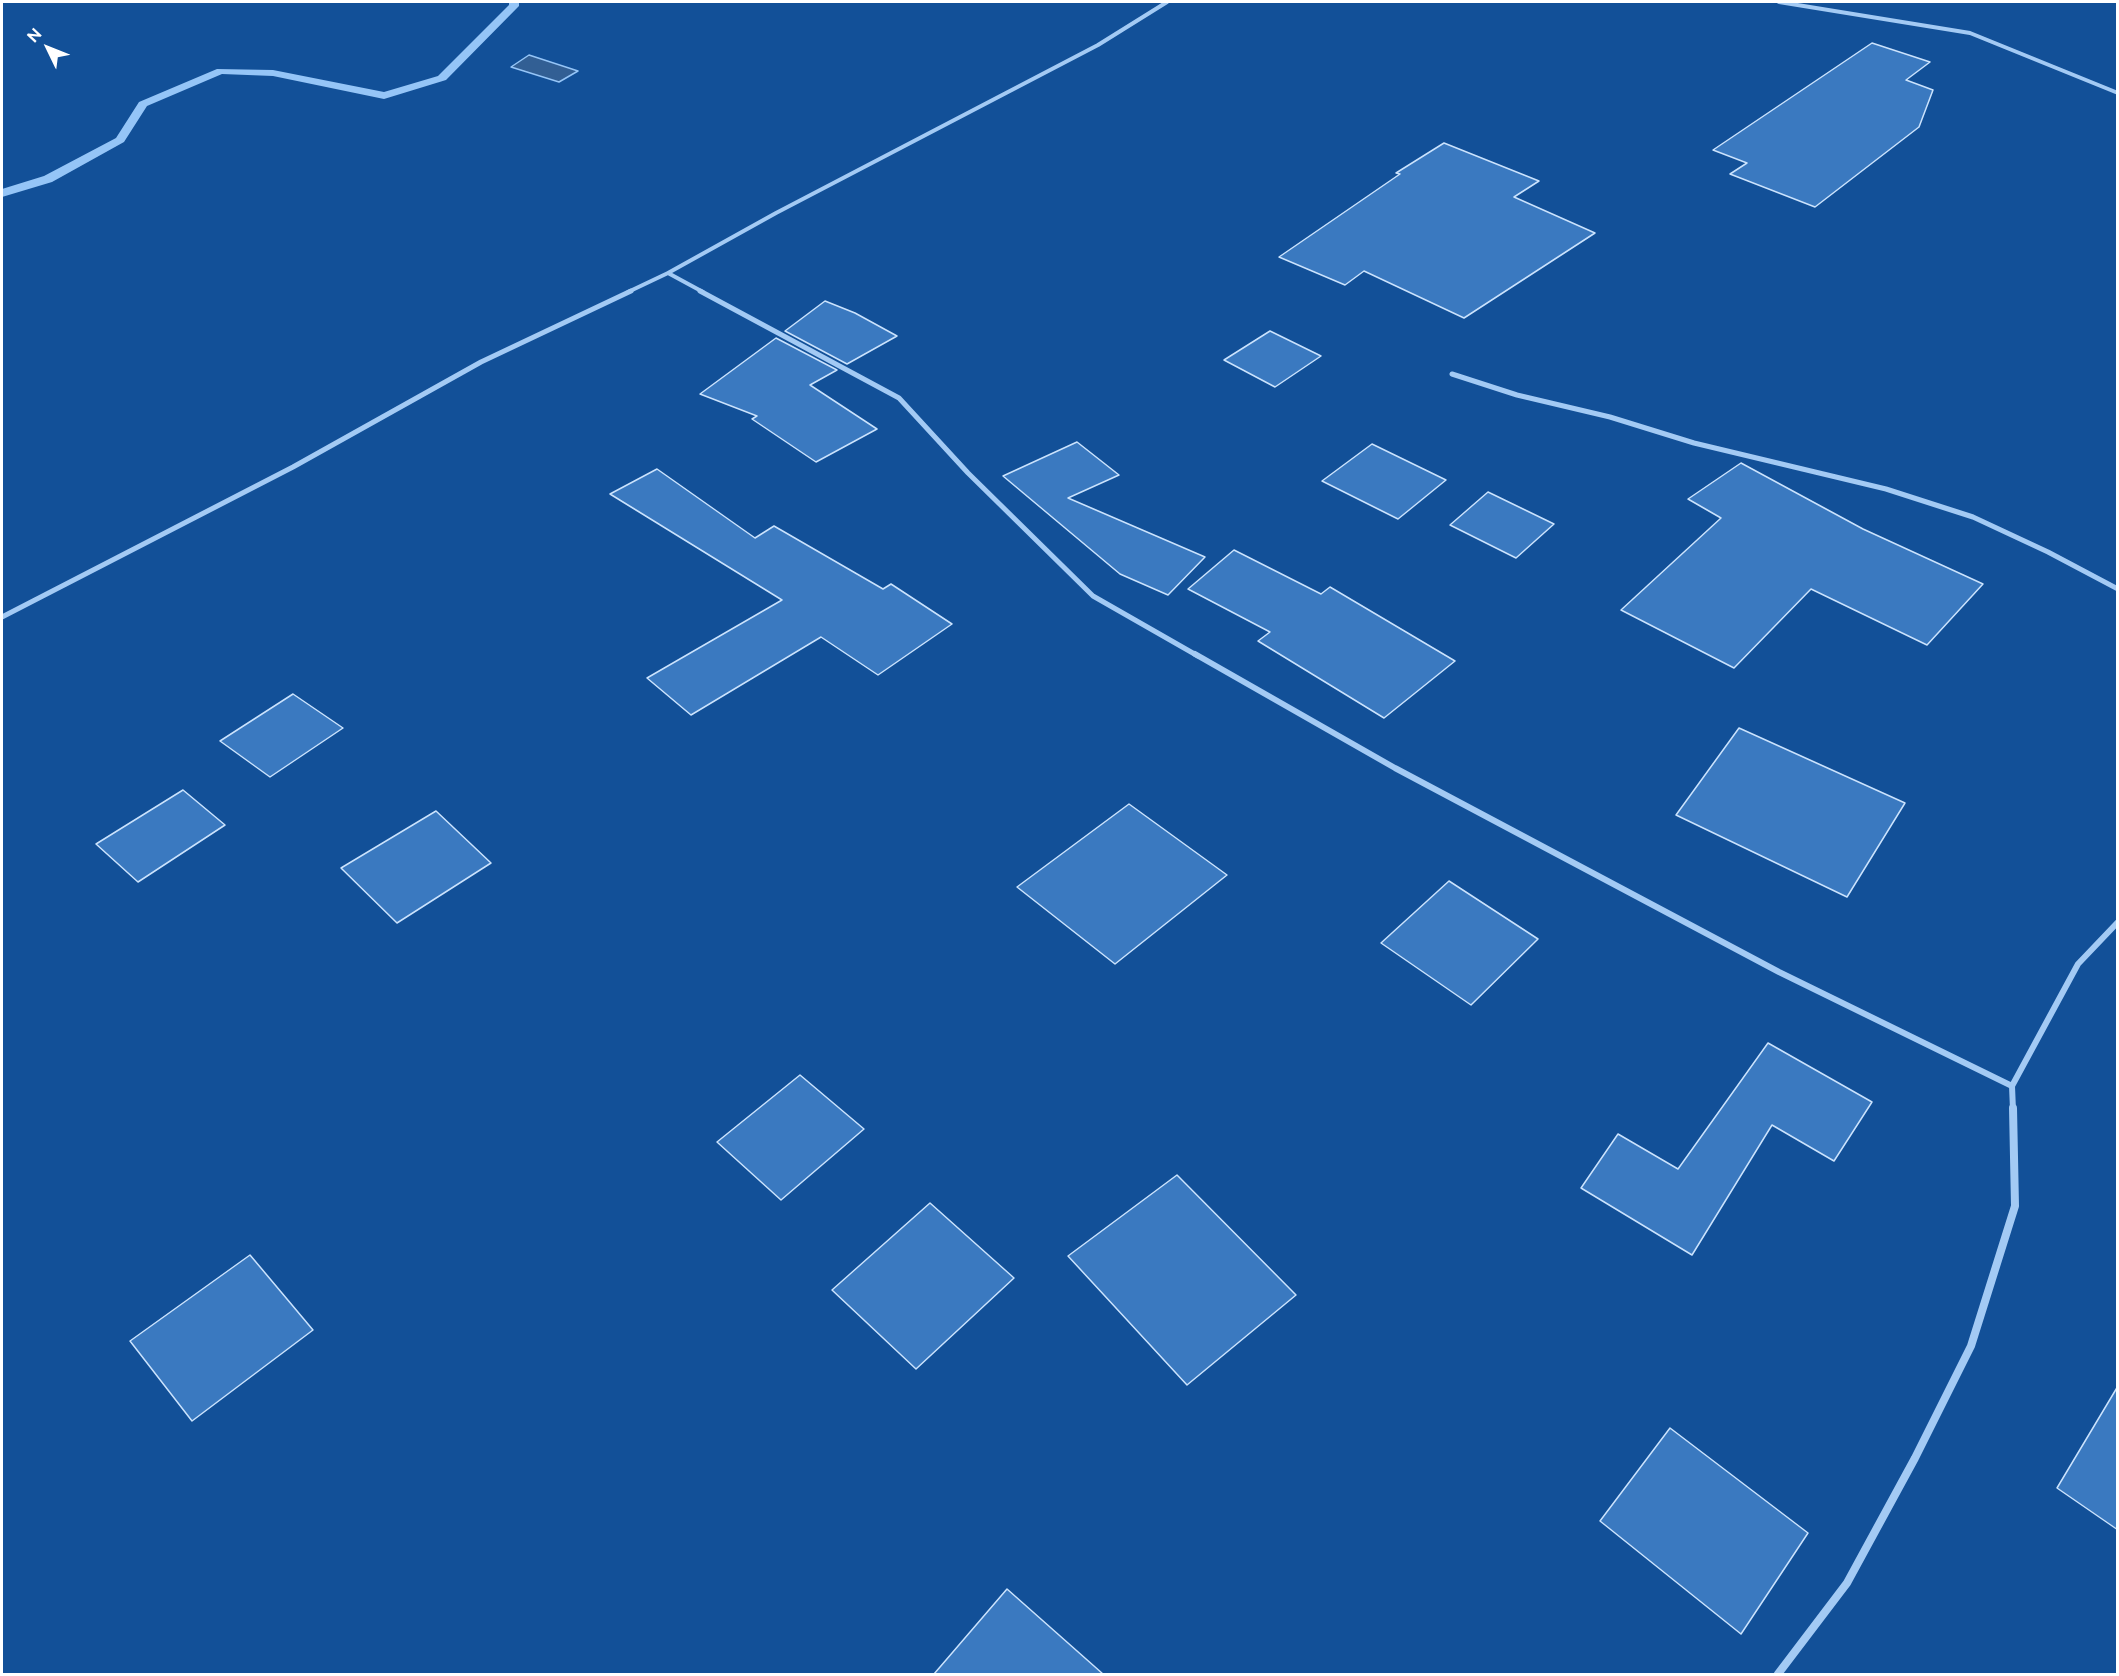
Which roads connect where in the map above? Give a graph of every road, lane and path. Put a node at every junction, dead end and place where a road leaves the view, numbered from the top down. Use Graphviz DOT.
graph roads {
  1 [pos="1167,2"];
  2 [pos="1779,2"];
  3 [pos="2118,93"];
  4 [pos="668,273"];
  5 [pos="1452,374"];
  6 [pos="2118,589"];
  7 [pos="2,617"];
  8 [pos="2118,922"];
  9 [pos="2012,1086"];
  10 [pos="1778,1674"];
  1 -- 4 [label="street"];
  2 -- 3 [label="street"];
  4 -- 7 [label="street"];
  4 -- 9 [label="street"];
  5 -- 6 [label="street"];
  8 -- 9 [label="street"];
  9 -- 10 [label="street"];
}
